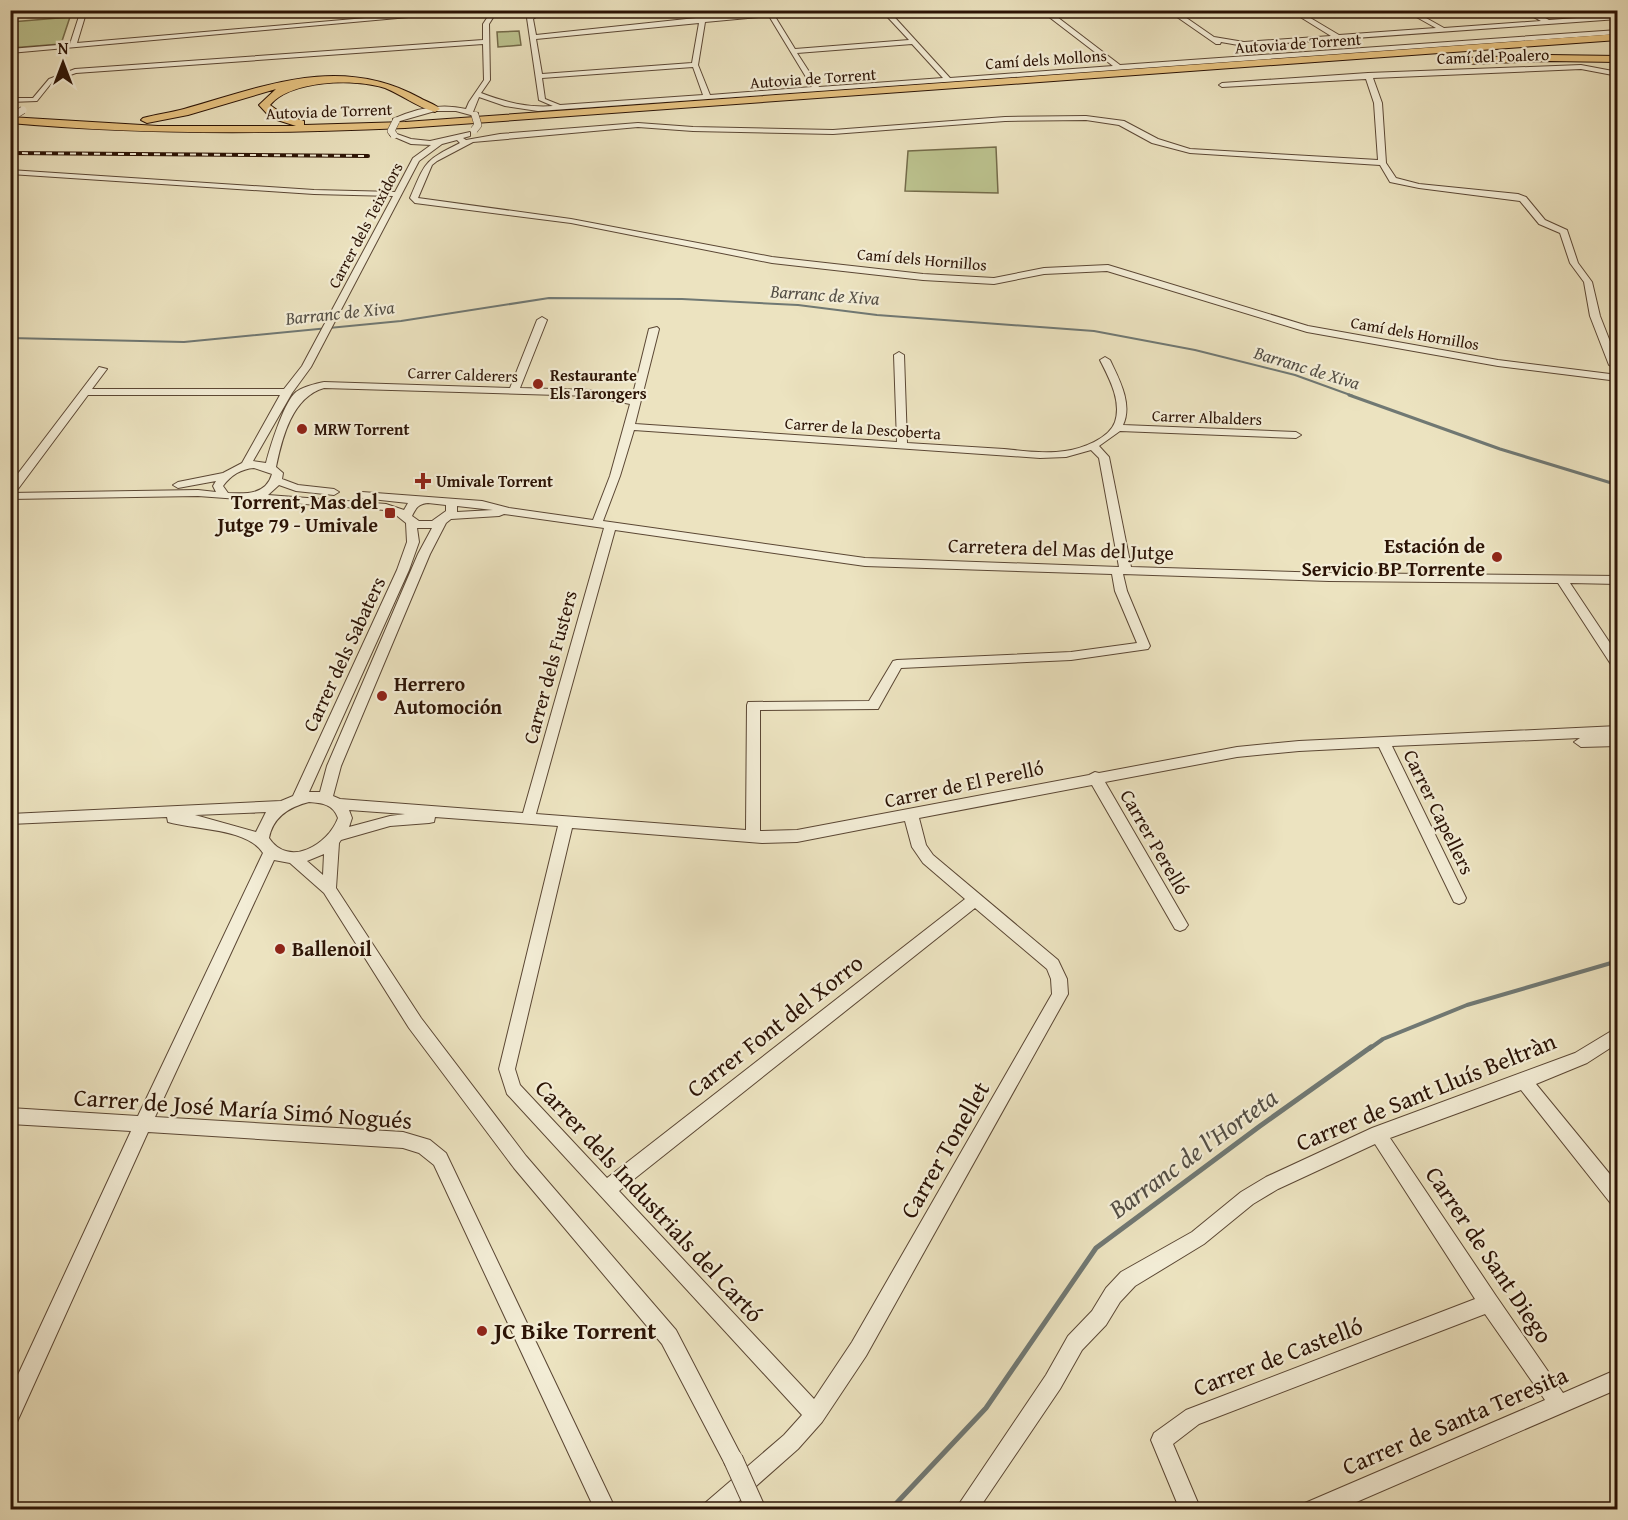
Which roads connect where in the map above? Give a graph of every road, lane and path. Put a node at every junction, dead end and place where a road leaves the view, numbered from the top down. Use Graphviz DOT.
graph roads {
  1 [pos="84,10"];
  2 [pos="514,10"];
  3 [pos="544,10"];
  4 [pos="884,10"];
  5 [pos="1043,10"];
  6 [pos="1170,10"];
  7 [pos="1292,10"];
  8 [pos="1407,10"];
  9 [pos="1524,10"];
  10 [pos="769,12"];
  11 [pos="495,14"];
  12 [pos="477,16"];
  13 [pos="1617,17"];
  14 [pos="702,21"];
  15 [pos="1548,22"];
  16 [pos="1447,30"];
  17 [pos="532,37"];
  18 [pos="1617,37"];
  19 [pos="1339,38"];
  20 [pos="1213,39"];
  21 [pos="487,42"];
  22 [pos="914,42"];
  23 [pos="1470,42"];
  24 [pos="73,46"];
  25 [pos="1227,48"];
  26 [pos="10,51"];
  27 [pos="794,51"];
  28 [pos="1234,54"];
  29 [pos="1617,54"];
  30 [pos="1242,59"];
  31 [pos="1617,59"];
  32 [pos="1352,61"];
  33 [pos="695,65"];
  34 [pos="1118,67"];
  35 [pos="1617,74"];
  36 [pos="1368,75"];
  37 [pos="538,76"];
  38 [pos="949,80"];
  39 [pos="320,81"];
  40 [pos="1222,85"];
  41 [pos="817,90"];
  42 [pos="479,95"];
  43 [pos="708,98"];
  44 [pos="10,100"];
  45 [pos="35,100"];
  46 [pos="472,102"];
  47 [pos="416,108"];
  48 [pos="565,108"];
  49 [pos="633,108"];
  50 [pos="435,109"];
  51 [pos="448,109"];
  52 [pos="472,114"];
  53 [pos="10,118"];
  54 [pos="10,127"];
  55 [pos="467,136"];
  56 [pos="401,138"];
  57 [pos="439,142"];
  58 [pos="416,160"];
  59 [pos="1382,164"];
  60 [pos="10,172"];
  61 [pos="398,194"];
  62 [pos="542,320"];
  63 [pos="654,329"];
  64 [pos="899,355"];
  65 [pos="1105,360"];
  66 [pos="306,367"];
  67 [pos="1617,367"];
  68 [pos="102,369"];
  69 [pos="306,378"];
  70 [pos="1617,378"];
  71 [pos="324,385"];
  72 [pos="514,391"];
  73 [pos="85,392"];
  74 [pos="287,392"];
  75 [pos="297,401"];
  76 [pos="635,402"];
  77 [pos="629,427"];
  78 [pos="1117,428"];
  79 [pos="1296,435"];
  80 [pos="902,445"];
  81 [pos="1093,446"];
  82 [pos="246,465"];
  83 [pos="271,467"];
  84 [pos="223,476"];
  85 [pos="277,481"];
  86 [pos="12,490"];
  87 [pos="223,494"];
  88 [pos="251,496"];
  89 [pos="419,501"];
  90 [pos="451,503"];
  91 [pos="507,511"];
  92 [pos="409,518"];
  93 [pos="445,519"];
  94 [pos="597,523"];
  95 [pos="611,525"];
  96 [pos="1122,571"];
  97 [pos="1562,580"];
  98 [pos="1617,580"];
  99 [pos="1617,666"];
  100 [pos="1617,731"];
  101 [pos="1474,739"];
  102 [pos="1617,741"];
  103 [pos="1384,743"];
  104 [pos="1095,777"];
  105 [pos="325,798"];
  106 [pos="299,799"];
  107 [pos="338,804"];
  108 [pos="282,806"];
  109 [pos="147,814"];
  110 [pos="461,815"];
  111 [pos="911,815"];
  112 [pos="10,819"];
  113 [pos="528,819"];
  114 [pos="566,822"];
  115 [pos="753,836"];
  116 [pos="336,839"];
  117 [pos="267,845"];
  118 [pos="294,858"];
  119 [pos="328,890"];
  120 [pos="1459,897"];
  121 [pos="974,900"];
  122 [pos="1180,926"];
  123 [pos="1616,1036"];
  124 [pos="1524,1081"];
  125 [pos="10,1116"];
  126 [pos="142,1125"];
  127 [pos="1378,1134"];
  128 [pos="606,1190"];
  129 [pos="1617,1198"];
  130 [pos="1489,1303"];
  131 [pos="1617,1379"];
  132 [pos="1559,1404"];
  133 [pos="10,1415"];
  134 [pos="815,1415"];
  135 [pos="606,1509"];
  136 [pos="712,1509"];
  137 [pos="756,1509"];
  138 [pos="965,1509"];
  139 [pos="1191,1509"];
  140 [pos="1311,1509"];
  1 -- 24 [label="street"];
  2 -- 11 [label="street"];
  3 -- 17 [label="street"];
  4 -- 22 [label="street"];
  5 -- 34 [label="street"];
  6 -- 20 [label="street"];
  7 -- 19 [label="street"];
  8 -- 16 [label="street"];
  9 -- 15 [label="street"];
  10 -- 14 [label="street"];
  10 -- 27 [label="street"];
  11 -- 12 [label="street"];
  12 -- 21 [label="street"];
  12 -- 24 [label="street"];
  13 -- 15 [label="street"];
  14 -- 17 [label="street"];
  14 -- 33 [label="street"];
  15 -- 16 [label="street"];
  16 -- 19 [label="street"];
  16 -- 23 [label="street"];
  17 -- 37 [label="street"];
  18 -- 23 [label="street, Camí dels Mollons"];
  18 -- 32 [label="highway, Autovia de Torrent"];
  18 -- 49 [label="highway, Autovia de Torrent"];
  19 -- 20 [label="street"];
  20 -- 25 [label="street"];
  21 -- 42 [label="street"];
  21 -- 45 [label="street"];
  22 -- 27 [label="street"];
  22 -- 38 [label="street"];
  23 -- 30 [label="street, Camí dels Mollons"];
  24 -- 26 [label="street"];
  27 -- 41 [label="street"];
  28 -- 30 [label="street"];
  29 -- 32 [label="highway"];
  30 -- 34 [label="street, Camí dels Mollons"];
  31 -- 55 [label="highway"];
  32 -- 54 [label="highway, Autovia de Torrent"];
  33 -- 37 [label="street"];
  33 -- 43 [label="street"];
  34 -- 38 [label="street, Camí dels Mollons"];
  35 -- 36 [label="street, Camí del Poalero"];
  36 -- 40 [label="street, Camí del Poalero"];
  36 -- 59 [label="street"];
  37 -- 48 [label="street"];
  38 -- 41 [label="street, Camí dels Mollons"];
  39 -- 47 [label="highway"];
  39 -- 49 [label="highway"];
  39 -- 53 [label="highway"];
  41 -- 43 [label="street, Camí dels Mollons"];
  42 -- 46 [label="street"];
  42 -- 48 [label="street, Camí dels Mollons"];
  43 -- 48 [label="street, Camí dels Mollons"];
  44 -- 45 [label="street"];
  45 -- 53 [label="street, bridge"];
  46 -- 51 [label="street"];
  46 -- 52 [label="street"];
  47 -- 50 [label="highway"];
  47 -- 56 [label="street, bridge"];
  49 -- 53 [label="highway, Autovia de Torrent"];
  50 -- 51 [label="street"];
  51 -- 52 [label="street"];
  52 -- 55 [label="street, bridge"];
  54 -- 56 [label="highway"];
  55 -- 57 [label="street"];
  55 -- 59 [label="street"];
  55 -- 70 [label="street, Camí dels Hornillos"];
  56 -- 57 [label="street"];
  56 -- 58 [label="street, Carrer dels Teixidors"];
  57 -- 58 [label="street, Carrer dels Teixidors"];
  58 -- 61 [label="street, Carrer dels Teixidors"];
  59 -- 67 [label="street"];
  60 -- 61 [label="street"];
  61 -- 66 [label="street, Carrer dels Teixidors"];
  62 -- 72 [label="street"];
  63 -- 76 [label="street"];
  64 -- 80 [label="street"];
  65 -- 78 [label="street"];
  66 -- 69 [label="street, Carrer dels Teixidors"];
  66 -- 74 [label="street, Carrer dels Teixidors"];
  68 -- 73 [label="street"];
  69 -- 71 [label="street, Carrer Calderers"];
  69 -- 75 [label="street, Carrer dels Teixidors"];
  71 -- 72 [label="street, Carrer Calderers"];
  71 -- 75 [label="street"];
  72 -- 76 [label="street, Carrer Calderers"];
  73 -- 74 [label="street"];
  73 -- 86 [label="street"];
  74 -- 82 [label="street, Carrer dels Teixidors"];
  75 -- 83 [label="street, Carrer dels Teixidors"];
  76 -- 77 [label="street"];
  77 -- 80 [label="street, Carrer de la Descoberta"];
  77 -- 94 [label="street"];
  78 -- 79 [label="street, Carrer Albalders"];
  78 -- 81 [label="street"];
  80 -- 81 [label="street, Carrer de la Descoberta"];
  81 -- 96 [label="street"];
  82 -- 83 [label="street"];
  82 -- 84 [label="street"];
  83 -- 85 [label="street"];
  84 -- 86 [label="street"];
  84 -- 87 [label="street"];
  85 -- 88 [label="street"];
  85 -- 89 [label="street"];
  86 -- 87 [label="street"];
  87 -- 88 [label="street"];
  88 -- 92 [label="street"];
  89 -- 90 [label="street, Carretera del Mas del Jutge"];
  89 -- 92 [label="street"];
  90 -- 91 [label="street, Carretera del Mas del Jutge"];
  90 -- 93 [label="street, Carrer dels Sabaters"];
  91 -- 93 [label="street, Carretera del Mas del Jutge"];
  91 -- 94 [label="street, Carretera del Mas del Jutge"];
  92 -- 93 [label="street, Carretera del Mas del Jutge"];
  92 -- 106 [label="street, Carrer dels Sabaters"];
  93 -- 105 [label="street, Carrer dels Sabaters"];
  94 -- 95 [label="street, Carretera del Mas del Jutge"];
  95 -- 96 [label="street, Carretera del Mas del Jutge"];
  95 -- 113 [label="street, Carrer dels Fusters"];
  96 -- 97 [label="street, Carretera del Mas del Jutge"];
  96 -- 115 [label="street"];
  97 -- 98 [label="street, Carretera del Mas del Jutge"];
  97 -- 99 [label="street"];
  100 -- 101 [label="street, Carrer de El Perelló"];
  101 -- 102 [label="street, Carrer de El Perelló"];
  101 -- 103 [label="street, Carrer de El Perelló"];
  103 -- 104 [label="street, Carrer de El Perelló"];
  103 -- 120 [label="street, Carrer Capellers"];
  104 -- 111 [label="street, Carrer de El Perelló"];
  104 -- 122 [label="street, Carrer Perelló"];
  105 -- 106 [label="street"];
  105 -- 107 [label="street"];
  106 -- 108 [label="street"];
  107 -- 110 [label="street, Carrer de El Perelló"];
  107 -- 116 [label="street"];
  108 -- 109 [label="street"];
  108 -- 117 [label="street"];
  109 -- 112 [label="street"];
  109 -- 117 [label="street"];
  110 -- 113 [label="street, Carrer de El Perelló"];
  110 -- 116 [label="street, Carrer de El Perelló"];
  111 -- 115 [label="street, Carrer de El Perelló"];
  111 -- 121 [label="street, Carrer Tonellet"];
  113 -- 114 [label="street, Carrer de El Perelló"];
  114 -- 115 [label="street, Carrer de El Perelló"];
  114 -- 128 [label="street, Carrer dels Industrials del Cartó"];
  116 -- 118 [label="street"];
  116 -- 119 [label="street"];
  117 -- 118 [label="street"];
  117 -- 126 [label="street"];
  118 -- 119 [label="street"];
  119 -- 137 [label="street, bridge"];
  121 -- 128 [label="street, Carrer Font del Xorro"];
  121 -- 134 [label="street, Carrer Tonellet"];
  123 -- 124 [label="street, Carrer de Sant Lluís Beltràn"];
  124 -- 127 [label="street, Carrer de Sant Lluís Beltràn"];
  124 -- 129 [label="street"];
  125 -- 126 [label="street, Carrer de José María Simó Nogués"];
  126 -- 133 [label="street"];
  126 -- 135 [label="street, Carrer de José María Simó Nogués"];
  127 -- 130 [label="street, Carrer de Sant Diego"];
  127 -- 138 [label="street, Carrer de Sant Lluís Beltràn"];
  128 -- 134 [label="street, Carrer dels Industrials del Cartó"];
  130 -- 132 [label="street, Carrer de Sant Diego"];
  130 -- 139 [label="street, Carrer de Castelló"];
  131 -- 132 [label="street, Carrer de Santa Teresita"];
  132 -- 140 [label="street, Carrer de Santa Teresita"];
  134 -- 136 [label="street, Carrer Tonellet"];
}
